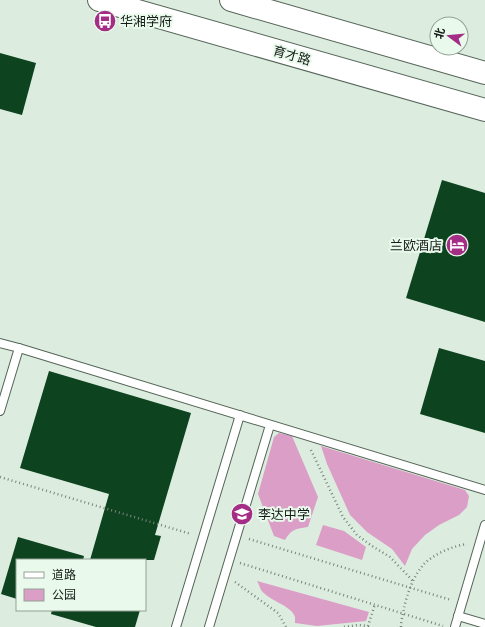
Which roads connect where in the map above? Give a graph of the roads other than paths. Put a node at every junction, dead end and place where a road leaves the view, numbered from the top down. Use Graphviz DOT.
graph roads {
  1 [pos="99,0"];
  2 [pos="231,0"];
  3 [pos="485,73"];
  4 [pos="485,110"];
  5 [pos="0,343"];
  6 [pos="19,348"];
  7 [pos="0,411"];
  8 [pos="240,416"];
  9 [pos="270,425"];
  10 [pos="485,490"];
  11 [pos="485,524"];
  12 [pos="458,616"];
  13 [pos="485,624"];
  14 [pos="176,627"];
  15 [pos="209,627"];
  16 [pos="455,627"];
  1 -- 4 [label="main road, 育才路"];
  2 -- 3 [label="main road"];
  5 -- 6 [label="lane"];
  6 -- 7 [label="lane"];
  6 -- 8 [label="lane"];
  8 -- 9 [label="lane"];
  8 -- 14 [label="lane"];
  9 -- 10 [label="lane"];
  9 -- 15 [label="lane"];
  11 -- 12 [label="lane"];
  12 -- 13 [label="lane"];
  12 -- 16 [label="lane"];
}
